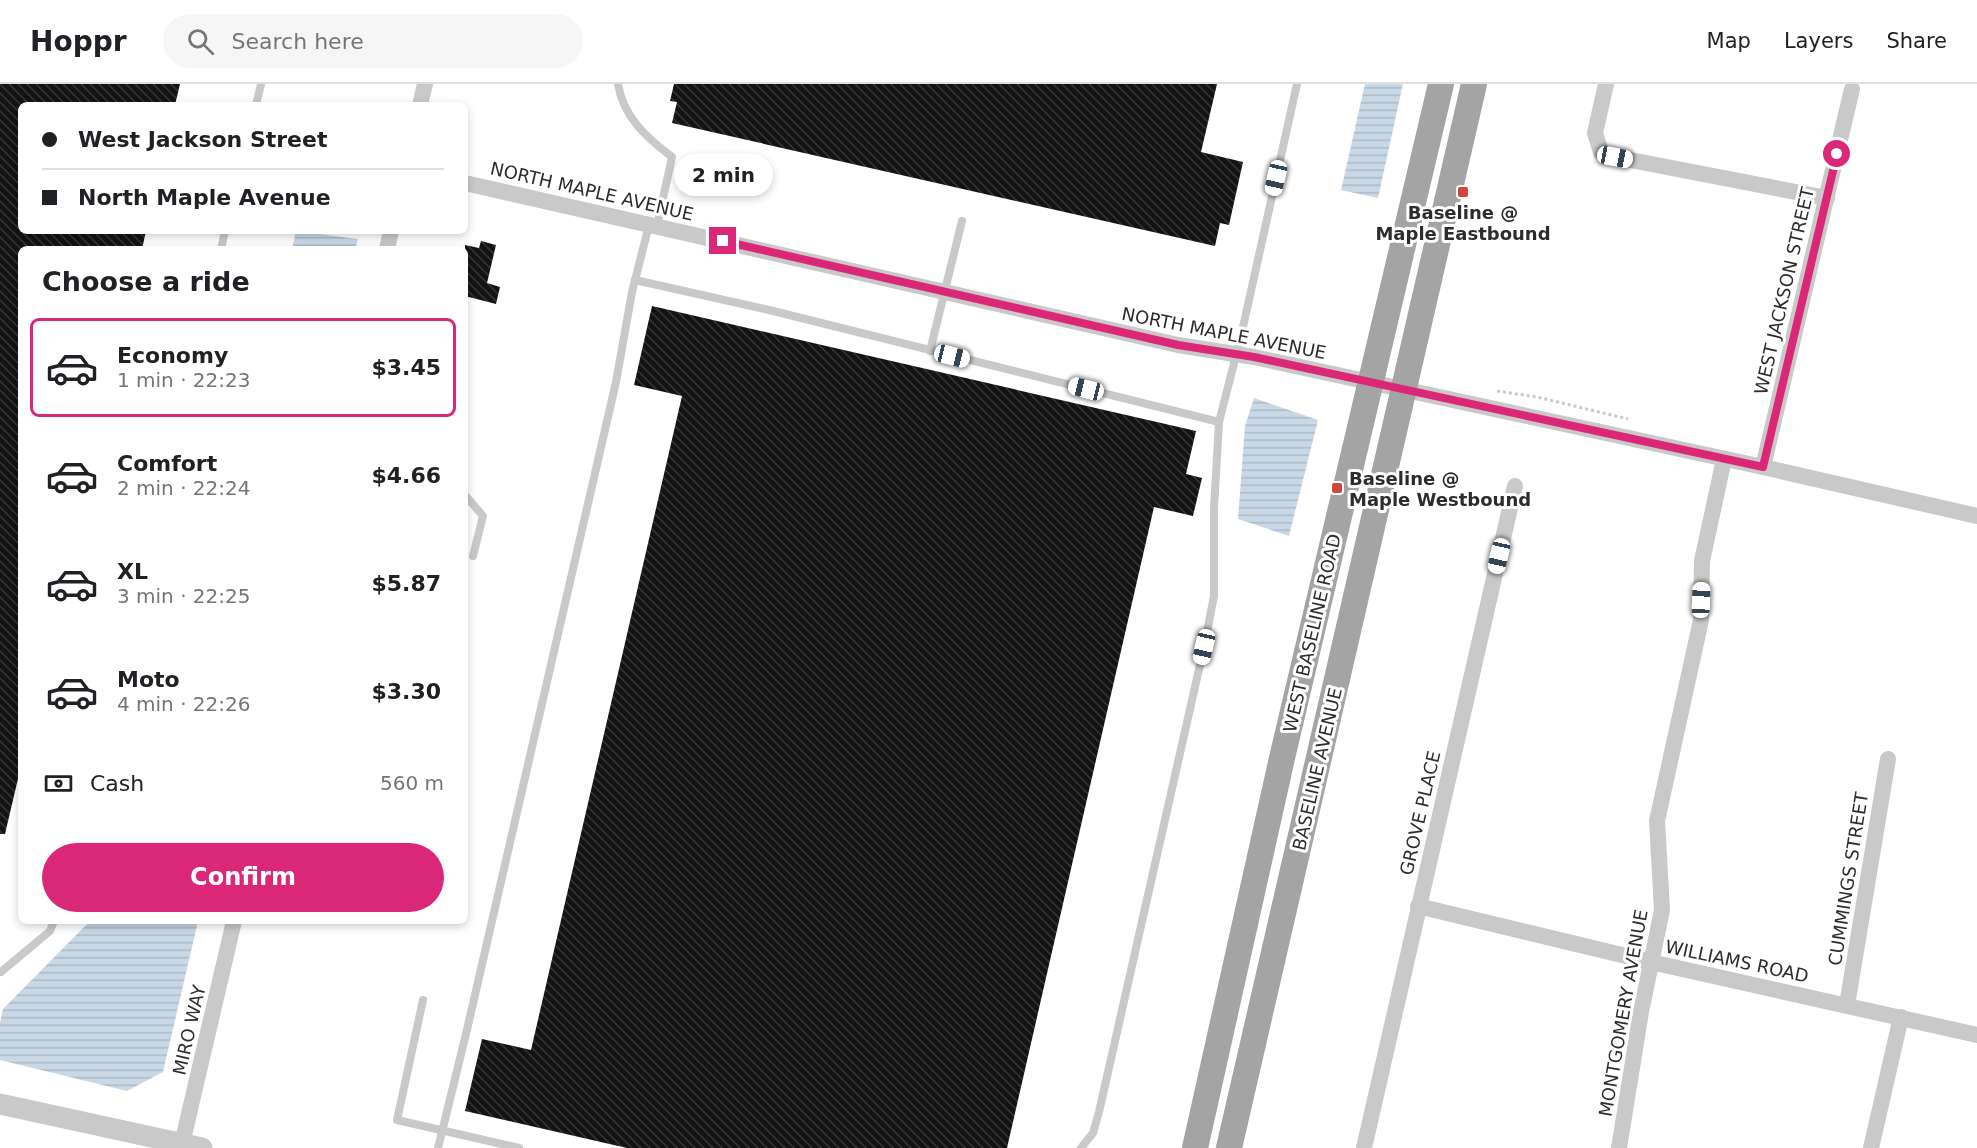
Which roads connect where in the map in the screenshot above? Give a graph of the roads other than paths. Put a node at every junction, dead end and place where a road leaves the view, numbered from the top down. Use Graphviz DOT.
graph roads {
  1 [pos="261,84"];
  2 [pos="425,84"];
  3 [pos="618,84"];
  4 [pos="1297,84"];
  5 [pos="1441,84"];
  6 [pos="1474,84"];
  7 [pos="1606,84"];
  8 [pos="1852,89"];
  9 [pos="257,102"];
  10 [pos="421,102"];
  11 [pos="468,184"];
  12 [pos="1827,198"];
  13 [pos="962,221"];
  14 [pos="653,225"];
  15 [pos="635,280"];
  16 [pos="944,292"];
  17 [pos="930,351"];
  18 [pos="1236,354"];
  19 [pos="1371,384"];
  20 [pos="1404,391"];
  21 [pos="1220,422"];
  22 [pos="1724,459"];
  23 [pos="1763,467"];
  24 [pos="1515,486"];
  25 [pos="468,498"];
  26 [pos="1977,516"];
  27 [pos="473,556"];
  28 [pos="1888,759"];
  29 [pos="1418,906"];
  30 [pos="53,924"];
  31 [pos="233,924"];
  32 [pos="1651,962"];
  33 [pos="0,973"];
  34 [pos="423,1000"];
  35 [pos="1847,1005"];
  36 [pos="1901,1017"];
  37 [pos="1977,1035"];
  38 [pos="0,1104"];
  39 [pos="442,1130"];
  40 [pos="189,1146"];
  41 [pos="438,1148"];
  42 [pos="519,1148"];
  43 [pos="1081,1148"];
  44 [pos="1195,1148"];
  45 [pos="1229,1148"];
  46 [pos="1365,1148"];
  47 [pos="1619,1148"];
  48 [pos="1871,1148"];
  1 -- 9 [label="lane"];
  2 -- 10 [label="street"];
  3 -- 14 [label="lane"];
  4 -- 18 [label="lane"];
  5 -- 19 [label="main road, WEST BASELINE ROAD"];
  6 -- 20 [label="main road"];
  7 -- 12 [label="street"];
  8 -- 12 [label="street, WEST JACKSON STREET"];
  11 -- 14 [label="street, NORTH MAPLE AVENUE"];
  12 -- 23 [label="street, WEST JACKSON STREET"];
  13 -- 16 [label="lane"];
  14 -- 15 [label="lane"];
  14 -- 16 [label="street, NORTH MAPLE AVENUE"];
  15 -- 17 [label="lane"];
  15 -- 39 [label="lane"];
  16 -- 17 [label="lane"];
  16 -- 18 [label="street, NORTH MAPLE AVENUE"];
  17 -- 21 [label="lane"];
  18 -- 19 [label="street, NORTH MAPLE AVENUE"];
  18 -- 21 [label="lane"];
  19 -- 20 [label="street, NORTH MAPLE AVENUE"];
  19 -- 44 [label="main road, WEST BASELINE ROAD"];
  20 -- 22 [label="street, NORTH MAPLE AVENUE"];
  20 -- 45 [label="main road, BASELINE AVENUE"];
  21 -- 43 [label="lane"];
  22 -- 23 [label="street, NORTH MAPLE AVENUE"];
  22 -- 32 [label="street, MONTGOMERY AVENUE"];
  23 -- 26 [label="street, NORTH MAPLE AVENUE"];
  24 -- 29 [label="street, GROVE PLACE"];
  25 -- 27 [label="lane"];
  28 -- 35 [label="street, CUMMINGS STREET"];
  29 -- 32 [label="street, WILLIAMS ROAD"];
  29 -- 46 [label="street, GROVE PLACE"];
  30 -- 33 [label="lane"];
  31 -- 40 [label="street, MIRO WAY"];
  32 -- 35 [label="street, WILLIAMS ROAD"];
  32 -- 47 [label="street, MONTGOMERY AVENUE"];
  34 -- 39 [label="lane"];
  35 -- 36 [label="street, WILLIAMS ROAD"];
  36 -- 37 [label="street, WILLIAMS ROAD"];
  36 -- 48 [label="street"];
  38 -- 40 [label="street"];
  39 -- 41 [label="lane"];
  39 -- 42 [label="lane"];
}
